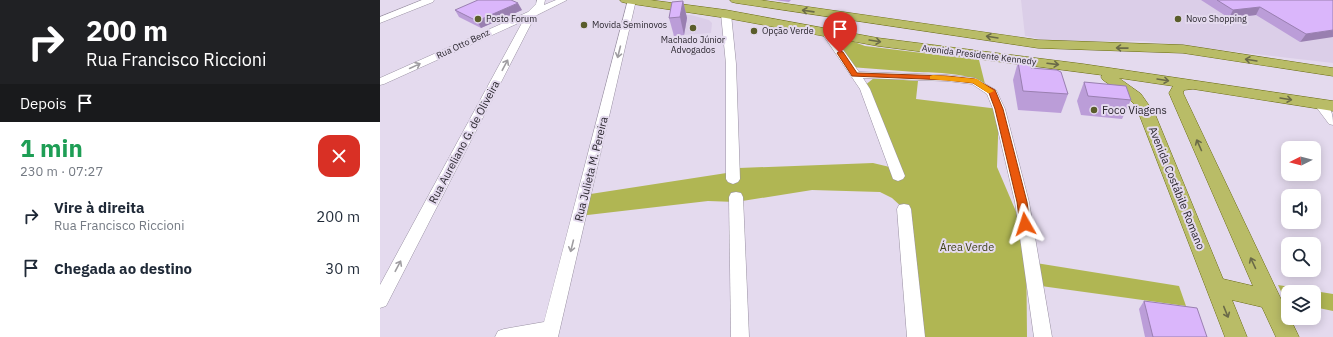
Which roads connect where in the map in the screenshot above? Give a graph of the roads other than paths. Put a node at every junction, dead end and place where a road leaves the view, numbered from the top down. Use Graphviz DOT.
graph roads {
  1 [pos="430,0"];
  2 [pos="541,0"];
  3 [pos="563,0"];
  4 [pos="626,0"];
  5 [pos="632,0"];
  6 [pos="676,0"];
  7 [pos="699,0"];
  8 [pos="736,0"];
  9 [pos="660,4"];
  10 [pos="690,8"];
  11 [pos="532,13"];
  12 [pos="726,14"];
  13 [pos="380,20"];
  14 [pos="937,29"];
  15 [pos="826,32"];
  16 [pos="914,46"];
  17 [pos="1289,66"];
  18 [pos="1083,68"];
  19 [pos="1333,72"];
  20 [pos="855,75"];
  21 [pos="380,82"];
  22 [pos="1333,82"];
  23 [pos="1192,85"];
  24 [pos="1329,104"];
  25 [pos="1333,121"];
  26 [pos="898,176"];
  27 [pos="733,179"];
  28 [pos="736,197"];
  29 [pos="904,208"];
  30 [pos="1216,287"];
  31 [pos="1269,299"];
  32 [pos="380,301"];
  33 [pos="550,333"];
  34 [pos="504,337"];
  35 [pos="740,337"];
  36 [pos="916,337"];
  37 [pos="1043,337"];
  38 [pos="1236,337"];
  39 [pos="1288,337"];
  1 -- 13 [label="street"];
  2 -- 11 [label="street"];
  3 -- 11 [label="street"];
  4 -- 5 [label="main road, Avenida Presidente Kennedy"];
  5 -- 9 [label="main road, Avenida Presidente Kennedy"];
  5 -- 33 [label="street, Rua Julieta M. Pereira, one-way"];
  6 -- 9 [label="main road"];
  7 -- 10 [label="main road"];
  14 -- 8 [label="main road, Avenida Presidente Kennedy, one-way"];
  9 -- 10 [label="main road, Avenida Presidente Kennedy"];
  10 -- 12 [label="main road, Avenida Presidente Kennedy"];
  21 -- 11 [label="street, Rua Otto Benz, one-way"];
  32 -- 11 [label="street, Rua Aureliano G. de Oliveira, one-way"];
  12 -- 15 [label="main road, Avenida Presidente Kennedy"];
  12 -- 27 [label="street"];
  14 -- 16 [label="main road"];
  17 -- 14 [label="main road, Avenida Presidente Kennedy, one-way"];
  15 -- 16 [label="main road, Avenida Presidente Kennedy, one-way"];
  15 -- 20 [label="street"];
  16 -- 18 [label="main road, Avenida Presidente Kennedy, one-way"];
  17 -- 19 [label="main road, Avenida Presidente Kennedy"];
  17 -- 22 [label="main road"];
  18 -- 23 [label="main road, Avenida Presidente Kennedy, one-way"];
  18 -- 30 [label="main road, Avenida Costábile Romano"];
  20 -- 26 [label="street"];
  20 -- 37 [label="street"];
  23 -- 24 [label="main road, Avenida Presidente Kennedy, one-way"];
  31 -- 23 [label="main road, one-way"];
  24 -- 25 [label="street"];
  28 -- 35 [label="street"];
  29 -- 36 [label="street"];
  30 -- 31 [label="main road"];
  30 -- 38 [label="main road, Avenida Costábile Romano, one-way"];
  31 -- 39 [label="main road"];
  33 -- 34 [label="street"];
}
